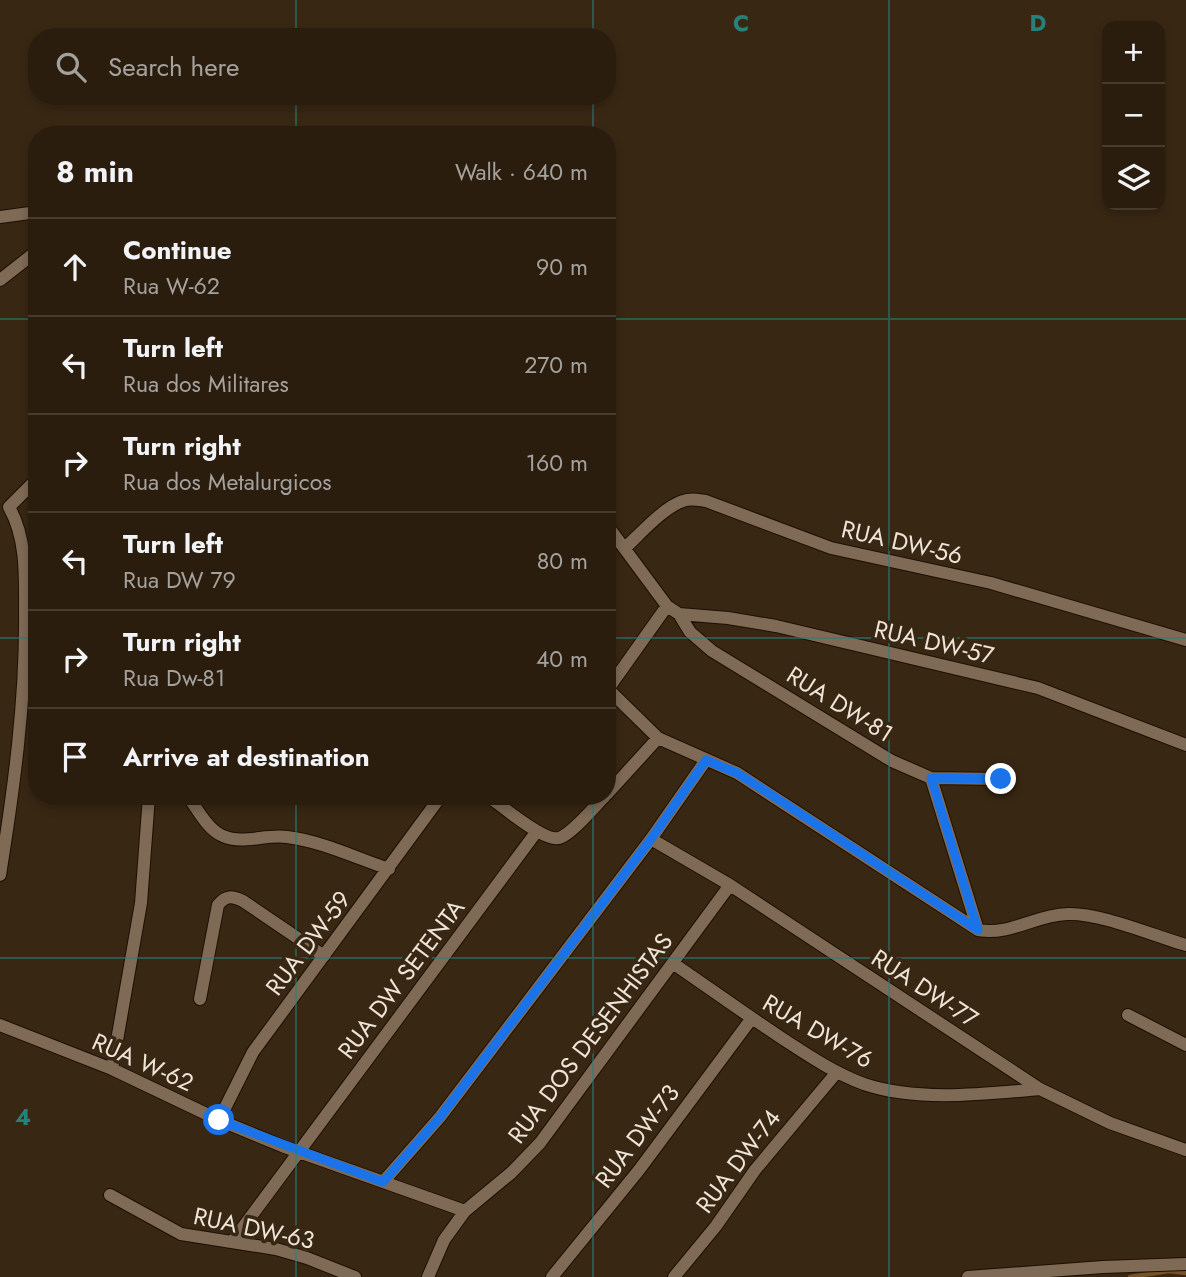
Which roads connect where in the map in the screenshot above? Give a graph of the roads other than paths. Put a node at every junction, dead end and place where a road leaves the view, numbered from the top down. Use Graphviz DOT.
graph roads {
  1 [pos="28,213"];
  2 [pos="0,217"];
  3 [pos="28,258"];
  4 [pos="0,280"];
  5 [pos="28,486"];
  6 [pos="5,504"];
  7 [pos="616,536"];
  8 [pos="625,548"];
  9 [pos="25,572"];
  10 [pos="28,576"];
  11 [pos="667,606"];
  12 [pos="679,614"];
  13 [pos="1184,636"];
  14 [pos="616,678"];
  15 [pos="616,697"];
  16 [pos="658,738"];
  17 [pos="1186,745"];
  18 [pos="706,760"];
  19 [pos="931,778"];
  20 [pos="1001,779"];
  21 [pos="616,784"];
  22 [pos="148,805"];
  23 [pos="195,805"];
  24 [pos="435,805"];
  25 [pos="501,805"];
  26 [pos="596,805"];
  27 [pos="537,831"];
  28 [pos="651,839"];
  29 [pos="389,869"];
  30 [pos="0,875"];
  31 [pos="730,885"];
  32 [pos="978,930"];
  33 [pos="1186,945"];
  34 [pos="324,956"];
  35 [pos="674,964"];
  36 [pos="200,999"];
  37 [pos="1128,1015"];
  38 [pos="752,1018"];
  39 [pos="0,1025"];
  40 [pos="1186,1045"];
  41 [pos="112,1069"];
  42 [pos="836,1072"];
  43 [pos="1040,1089"];
  44 [pos="219,1120"];
  45 [pos="1186,1150"];
  46 [pos="298,1151"];
  47 [pos="383,1182"];
  48 [pos="110,1195"];
  49 [pos="465,1211"];
  50 [pos="232,1242"];
  51 [pos="1186,1264"];
  52 [pos="355,1277"];
  53 [pos="428,1277"];
  54 [pos="552,1277"];
  55 [pos="674,1277"];
  56 [pos="968,1277"];
  1 -- 2 [label="street"];
  3 -- 4 [label="street"];
  5 -- 6 [label="street"];
  6 -- 9 [label="street"];
  7 -- 8 [label="street"];
  8 -- 11 [label="street"];
  8 -- 13 [label="street, RUA DW-56"];
  9 -- 10 [label="street"];
  9 -- 30 [label="street"];
  11 -- 12 [label="street, RUA DW-57"];
  11 -- 14 [label="street"];
  12 -- 17 [label="street, RUA DW-57"];
  12 -- 19 [label="street, RUA DW-81"];
  15 -- 16 [label="street"];
  16 -- 18 [label="street"];
  16 -- 21 [label="street"];
  18 -- 28 [label="street"];
  18 -- 32 [label="street"];
  19 -- 20 [label="street, RUA DW-81"];
  19 -- 32 [label="street"];
  22 -- 41 [label="street"];
  23 -- 29 [label="street"];
  24 -- 29 [label="street, RUA DW-59"];
  25 -- 27 [label="street"];
  26 -- 27 [label="street"];
  27 -- 46 [label="street, RUA DW SETENTA"];
  28 -- 31 [label="street, RUA DW-77"];
  28 -- 47 [label="street"];
  29 -- 34 [label="street, RUA DW-59"];
  31 -- 35 [label="street, RUA DOS DESENHISTAS"];
  31 -- 43 [label="street, RUA DW-77"];
  32 -- 33 [label="street"];
  34 -- 36 [label="street"];
  34 -- 44 [label="street, RUA DW-59"];
  35 -- 38 [label="street, RUA DW-76"];
  35 -- 49 [label="street, RUA DOS DESENHISTAS"];
  37 -- 40 [label="street"];
  38 -- 42 [label="street, RUA DW-76"];
  38 -- 54 [label="street, RUA DW-73"];
  39 -- 41 [label="street, RUA W-62"];
  41 -- 44 [label="street, RUA W-62"];
  42 -- 43 [label="street, RUA DW-76"];
  42 -- 55 [label="street, RUA DW-74"];
  43 -- 45 [label="street, RUA DW-77"];
  44 -- 46 [label="street, RUA W-62"];
  46 -- 47 [label="street, RUA W-62"];
  46 -- 50 [label="street, RUA DW SETENTA"];
  47 -- 49 [label="street, RUA W-62"];
  48 -- 50 [label="street, RUA DW-63"];
  49 -- 53 [label="street, RUA DOS DESENHISTAS"];
  50 -- 52 [label="street, RUA DW-63"];
  51 -- 56 [label="street"];
}
